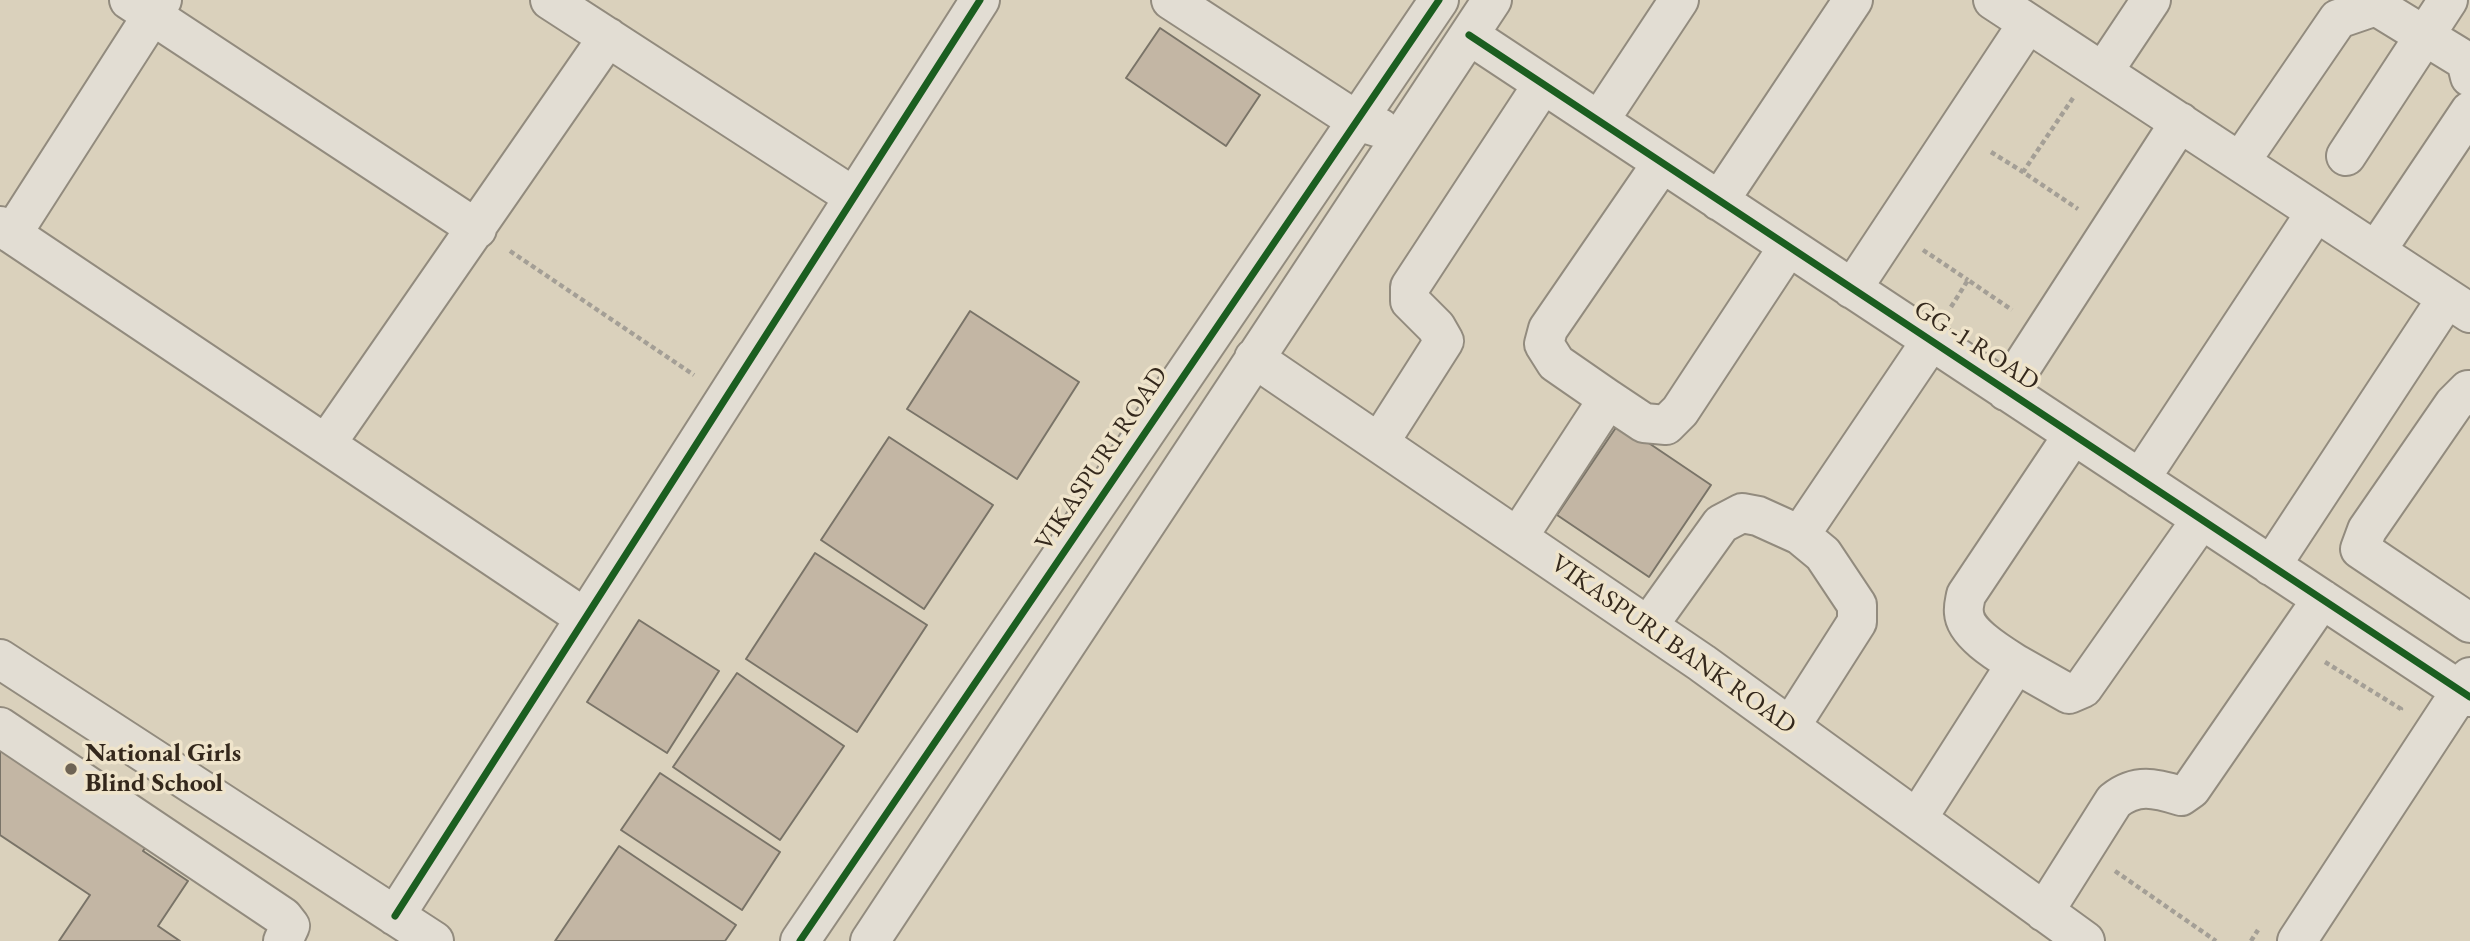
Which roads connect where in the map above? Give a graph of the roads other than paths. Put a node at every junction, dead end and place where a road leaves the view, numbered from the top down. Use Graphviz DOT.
graph roads {
  1 [pos="550,0"];
  2 [pos="980,0"];
  3 [pos="1171,0"];
  4 [pos="1439,0"];
  5 [pos="1492,0"];
  6 [pos="1679,0"];
  7 [pos="1853,0"];
  8 [pos="1993,0"];
  9 [pos="2151,0"];
  10 [pos="2448,0"];
  11 [pos="148,5"];
  12 [pos="2028,23"];
  13 [pos="1469,35"];
  14 [pos="2426,36"];
  15 [pos="608,37"];
  16 [pos="2470,77"];
  17 [pos="2089,83"];
  18 [pos="1543,84"];
  19 [pos="2470,111"];
  20 [pos="1357,121"];
  21 [pos="1599,121"];
  22 [pos="2180,122"];
  23 [pos="1403,135"];
  24 [pos="2346,156"];
  25 [pos="2240,162"];
  26 [pos="1662,163"];
  27 [pos="854,197"];
  28 [pos="1719,201"];
  29 [pos="2316,212"];
  30 [pos="477,229"];
  31 [pos="6,230"];
  32 [pos="1788,247"];
  33 [pos="2376,251"];
  34 [pos="1852,289"];
  35 [pos="2458,305"];
  36 [pos="1931,341"];
  37 [pos="1254,358"];
  38 [pos="2006,391"];
  39 [pos="2470,391"];
  40 [pos="1608,399"];
  41 [pos="2073,435"];
  42 [pos="1379,443"];
  43 [pos="326,444"];
  44 [pos="2140,479"];
  45 [pos="2201,520"];
  46 [pos="1800,535"];
  47 [pos="1518,537"];
  48 [pos="2271,566"];
  49 [pos="2322,599"];
  50 [pos="585,618"];
  51 [pos="2470,623"];
  52 [pos="1648,626"];
  53 [pos="0,659"];
  54 [pos="2016,664"];
  55 [pos="2467,689"];
  56 [pos="0,727"];
  57 [pos="1790,727"];
  58 [pos="1917,819"];
  59 [pos="2044,912"];
  60 [pos="395,916"];
  61 [pos="2077,939"];
  62 [pos="283,941"];
  63 [pos="434,941"];
  64 [pos="800,941"];
  65 [pos="870,941"];
  66 [pos="2297,941"];
  1 -- 15 [label="street"];
  2 -- 27 [label="street"];
  3 -- 20 [label="street"];
  4 -- 20 [label="street, VIKASPURI ROAD"];
  5 -- 13 [label="street"];
  6 -- 21 [label="street"];
  7 -- 28 [label="street"];
  8 -- 12 [label="street"];
  9 -- 17 [label="street"];
  10 -- 14 [label="street"];
  11 -- 30 [label="street"];
  11 -- 31 [label="street"];
  12 -- 17 [label="street"];
  12 -- 34 [label="street"];
  13 -- 18 [label="street, GG -1 ROAD"];
  13 -- 23 [label="street"];
  14 -- 16 [label="street"];
  14 -- 24 [label="street"];
  14 -- 25 [label="street"];
  15 -- 27 [label="street"];
  15 -- 30 [label="street"];
  17 -- 22 [label="street"];
  18 -- 21 [label="street, GG -1 ROAD"];
  18 -- 42 [label="street"];
  19 -- 33 [label="street"];
  20 -- 23 [label="street"];
  20 -- 64 [label="street, VIKASPURI ROAD"];
  21 -- 26 [label="street, GG -1 ROAD"];
  22 -- 25 [label="street"];
  22 -- 38 [label="street"];
  23 -- 37 [label="street"];
  25 -- 29 [label="street"];
  26 -- 28 [label="street, GG -1 ROAD"];
  26 -- 40 [label="street"];
  27 -- 50 [label="street"];
  28 -- 32 [label="street, GG -1 ROAD"];
  29 -- 33 [label="street"];
  29 -- 44 [label="street"];
  30 -- 43 [label="street"];
  31 -- 43 [label="street"];
  32 -- 34 [label="street, GG -1 ROAD"];
  32 -- 40 [label="street"];
  33 -- 35 [label="street"];
  34 -- 36 [label="street, GG -1 ROAD"];
  35 -- 48 [label="street"];
  36 -- 38 [label="street, GG -1 ROAD"];
  36 -- 46 [label="street"];
  37 -- 42 [label="street, VIKASPURI BANK ROAD"];
  37 -- 65 [label="street"];
  38 -- 41 [label="street, GG -1 ROAD"];
  39 -- 51 [label="street"];
  40 -- 47 [label="street"];
  41 -- 44 [label="street, GG -1 ROAD"];
  41 -- 54 [label="street"];
  42 -- 47 [label="street, VIKASPURI BANK ROAD"];
  43 -- 50 [label="street"];
  44 -- 45 [label="street, GG -1 ROAD"];
  45 -- 48 [label="street, GG -1 ROAD"];
  45 -- 54 [label="street"];
  46 -- 52 [label="street"];
  46 -- 57 [label="street"];
  47 -- 52 [label="street, VIKASPURI BANK ROAD"];
  48 -- 49 [label="street, GG -1 ROAD"];
  49 -- 55 [label="street, GG -1 ROAD"];
  49 -- 59 [label="street"];
  50 -- 60 [label="street"];
  52 -- 57 [label="street, VIKASPURI BANK ROAD"];
  53 -- 60 [label="street"];
  54 -- 58 [label="street"];
  55 -- 66 [label="street"];
  56 -- 62 [label="street"];
  57 -- 58 [label="street, VIKASPURI BANK ROAD"];
  58 -- 59 [label="street, VIKASPURI BANK ROAD"];
  59 -- 61 [label="street, VIKASPURI BANK ROAD"];
  60 -- 63 [label="street"];
}
